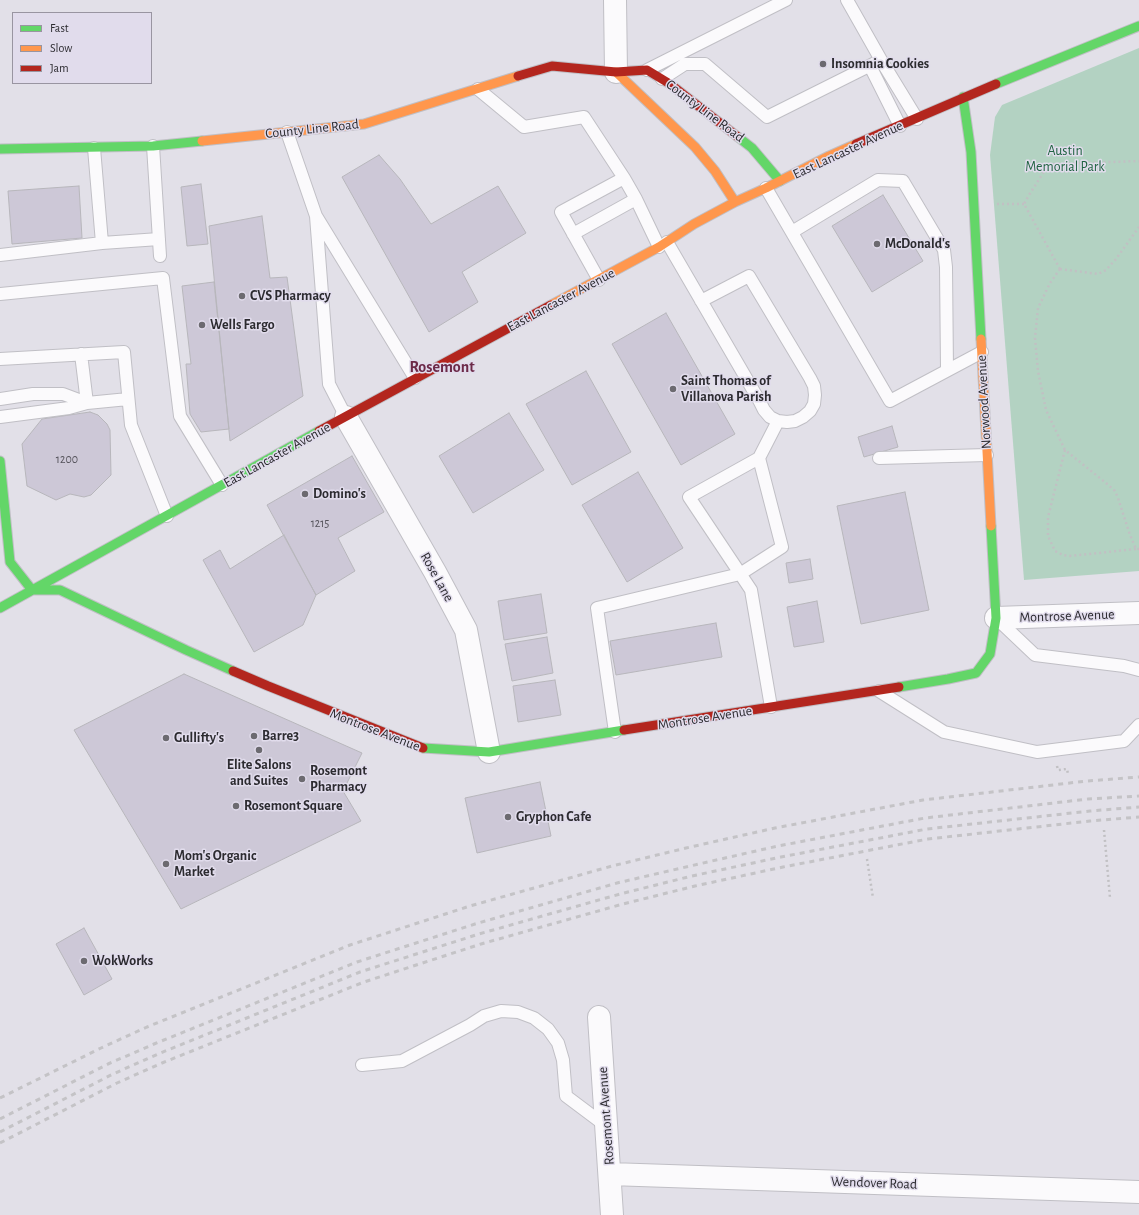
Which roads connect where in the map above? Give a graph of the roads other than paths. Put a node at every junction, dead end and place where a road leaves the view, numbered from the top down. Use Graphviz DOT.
graph roads {
  1 [pos="615,0"];
  2 [pos="786,0"];
  3 [pos="847,0"];
  4 [pos="1139,26"];
  5 [pos="881,60"];
  6 [pos="870,66"];
  7 [pos="647,70"];
  8 [pos="616,72"];
  9 [pos="662,79"];
  10 [pos="478,89"];
  11 [pos="963,97"];
  12 [pos="917,118"];
  13 [pos="900,126"];
  14 [pos="287,132"];
  15 [pos="153,146"];
  16 [pos="94,148"];
  17 [pos="0,149"];
  18 [pos="624,178"];
  19 [pos="780,181"];
  20 [pos="766,188"];
  21 [pos="636,199"];
  22 [pos="735,202"];
  23 [pos="316,216"];
  24 [pos="792,232"];
  25 [pos="573,234"];
  26 [pos="159,239"];
  27 [pos="102,243"];
  28 [pos="663,244"];
  29 [pos="0,255"];
  30 [pos="160,256"];
  31 [pos="599,280"];
  32 [pos="0,294"];
  33 [pos="701,301"];
  34 [pos="982,352"];
  35 [pos="81,354"];
  36 [pos="0,359"];
  37 [pos="947,370"];
  38 [pos="415,378"];
  39 [pos="0,399"];
  40 [pos="128,399"];
  41 [pos="87,403"];
  42 [pos="0,417"];
  43 [pos="346,417"];
  44 [pos="778,421"];
  45 [pos="987,455"];
  46 [pos="759,458"];
  47 [pos="879,458"];
  48 [pos="0,461"];
  49 [pos="222,486"];
  50 [pos="167,516"];
  51 [pos="740,574"];
  52 [pos="32,590"];
  53 [pos="0,608"];
  54 [pos="1139,613"];
  55 [pos="996,618"];
  56 [pos="1139,670"];
  57 [pos="948,679"];
  58 [pos="878,690"];
  59 [pos="771,707"];
  60 [pos="1139,725"];
  61 [pos="615,732"];
  62 [pos="489,752"];
  63 [pos="599,1017"];
  64 [pos="362,1065"];
  65 [pos="606,1126"];
  66 [pos="610,1174"];
  67 [pos="1139,1192"];
  68 [pos="612,1215"];
  1 -- 8 [label="street"];
  2 -- 7 [label="lane"];
  3 -- 5 [label="lane"];
  4 -- 11 [label="main road, East Lancaster Avenue"];
  5 -- 6 [label="lane"];
  5 -- 12 [label="lane"];
  6 -- 9 [label="lane"];
  6 -- 13 [label="lane"];
  7 -- 8 [label="main road, County Line Road"];
  7 -- 9 [label="main road, County Line Road"];
  8 -- 10 [label="main road, County Line Road"];
  8 -- 22 [label="main road, County Line Road"];
  9 -- 19 [label="main road, County Line Road"];
  10 -- 14 [label="main road, County Line Road"];
  10 -- 18 [label="lane"];
  11 -- 12 [label="main road, East Lancaster Avenue"];
  11 -- 34 [label="main road, Norwood Avenue"];
  12 -- 13 [label="main road, East Lancaster Avenue"];
  13 -- 19 [label="main road, East Lancaster Avenue"];
  14 -- 15 [label="main road, County Line Road"];
  14 -- 23 [label="lane"];
  15 -- 16 [label="main road, County Line Road"];
  15 -- 26 [label="lane"];
  16 -- 17 [label="main road, County Line Road"];
  16 -- 27 [label="lane"];
  18 -- 21 [label="lane"];
  18 -- 25 [label="lane"];
  19 -- 20 [label="main road, East Lancaster Avenue"];
  20 -- 22 [label="main road, East Lancaster Avenue"];
  20 -- 24 [label="lane"];
  21 -- 25 [label="lane"];
  21 -- 28 [label="lane"];
  22 -- 28 [label="main road, East Lancaster Avenue"];
  23 -- 38 [label="lane"];
  23 -- 43 [label="lane"];
  24 -- 37 [label="lane"];
  24 -- 37 [label="lane"];
  25 -- 31 [label="lane"];
  26 -- 27 [label="lane"];
  26 -- 30 [label="lane"];
  27 -- 29 [label="lane"];
  28 -- 31 [label="main road, East Lancaster Avenue"];
  28 -- 33 [label="lane"];
  31 -- 38 [label="main road, East Lancaster Avenue"];
  32 -- 49 [label="lane"];
  33 -- 44 [label="lane"];
  33 -- 44 [label="lane"];
  34 -- 37 [label="lane"];
  34 -- 45 [label="main road, Norwood Avenue"];
  35 -- 36 [label="lane"];
  35 -- 40 [label="lane"];
  35 -- 41 [label="lane"];
  38 -- 43 [label="main road, East Lancaster Avenue"];
  39 -- 41 [label="lane"];
  40 -- 41 [label="lane"];
  40 -- 50 [label="lane"];
  41 -- 42 [label="lane"];
  43 -- 49 [label="main road, East Lancaster Avenue"];
  43 -- 62 [label="street, Rose Lane"];
  44 -- 46 [label="lane"];
  45 -- 47 [label="lane"];
  45 -- 55 [label="main road, Norwood Avenue"];
  46 -- 51 [label="lane"];
  46 -- 51 [label="lane"];
  48 -- 52 [label="main road"];
  49 -- 50 [label="main road, East Lancaster Avenue"];
  50 -- 52 [label="main road, East Lancaster Avenue"];
  51 -- 59 [label="lane"];
  51 -- 61 [label="lane"];
  52 -- 53 [label="main road, East Lancaster Avenue"];
  52 -- 62 [label="main road, Montrose Avenue"];
  54 -- 55 [label="street, Montrose Avenue"];
  55 -- 56 [label="lane"];
  55 -- 57 [label="main road, Norwood Avenue"];
  57 -- 58 [label="main road, Montrose Avenue"];
  58 -- 59 [label="main road, Montrose Avenue"];
  58 -- 60 [label="lane"];
  59 -- 61 [label="main road, Montrose Avenue"];
  61 -- 62 [label="main road, Montrose Avenue"];
  63 -- 65 [label="street, Rosemont Avenue"];
  64 -- 65 [label="lane"];
  65 -- 66 [label="street, Rosemont Avenue"];
  66 -- 67 [label="street, Wendover Road"];
  66 -- 68 [label="street, Rosemont Avenue"];
}
